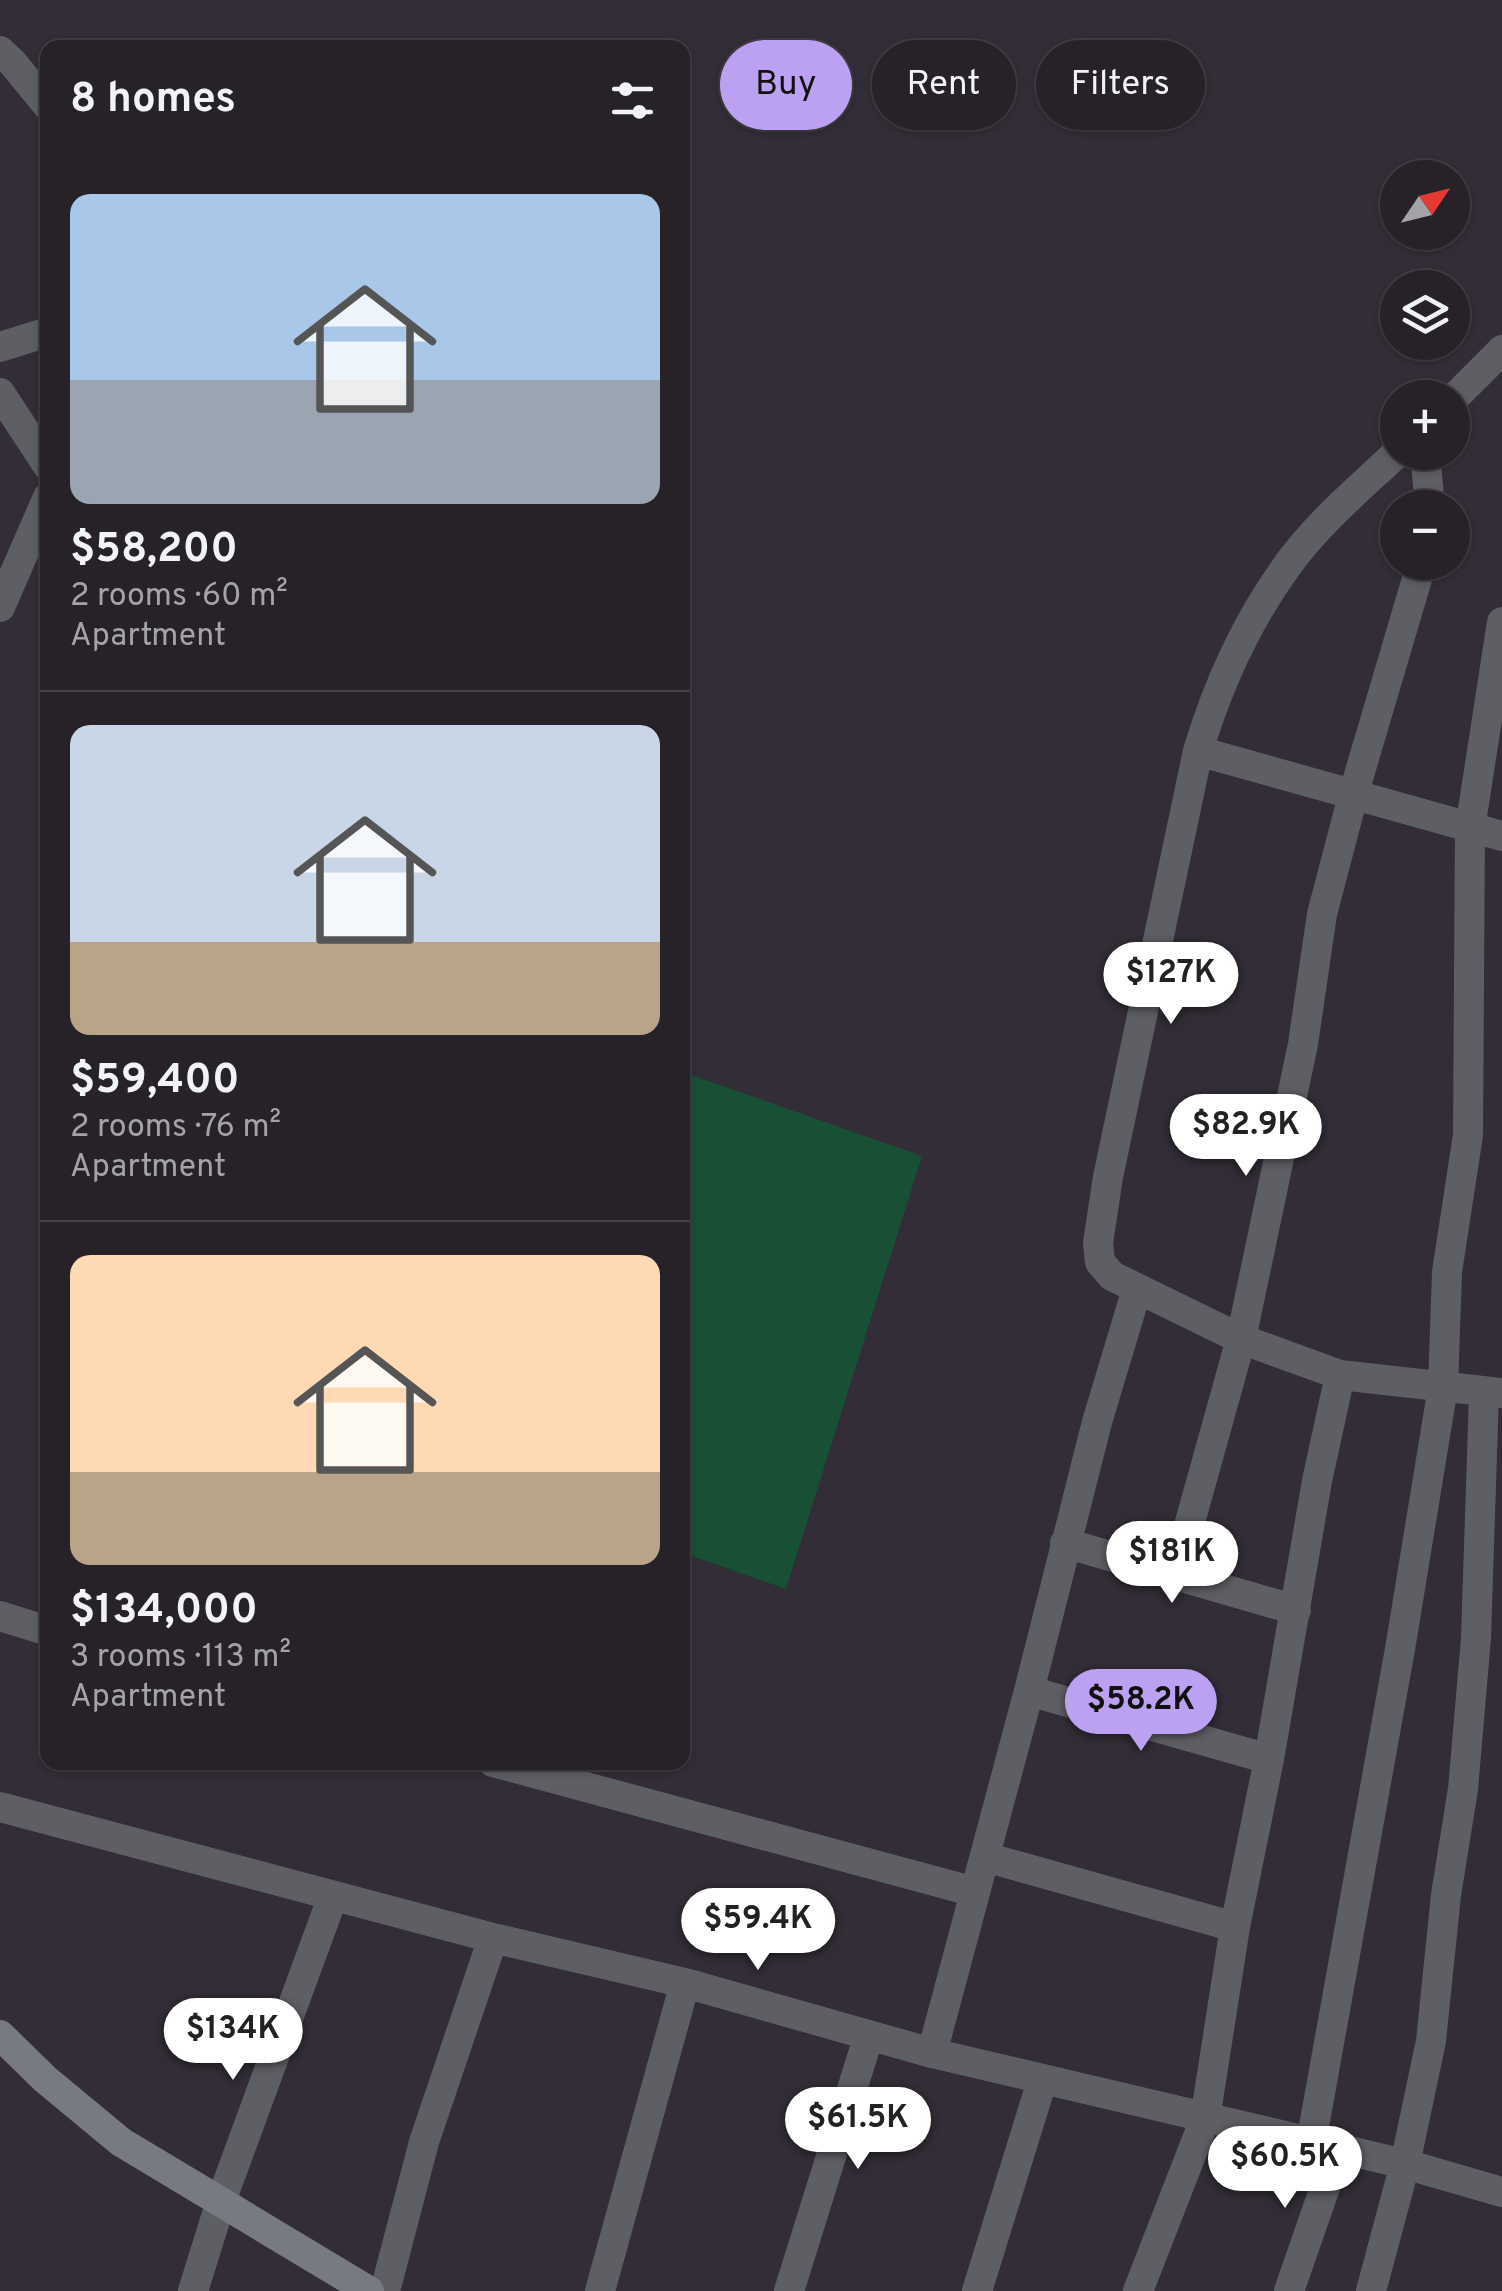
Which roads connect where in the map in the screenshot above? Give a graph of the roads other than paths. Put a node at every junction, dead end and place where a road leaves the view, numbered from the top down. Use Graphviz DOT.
graph roads {
  1 [pos="0,51"];
  2 [pos="40,97"];
  3 [pos="40,334"];
  4 [pos="0,347"];
  5 [pos="1502,350"];
  6 [pos="1470,382"];
  7 [pos="0,393"];
  8 [pos="40,454"];
  9 [pos="1380,469"];
  10 [pos="40,515"];
  11 [pos="1417,580"];
  12 [pos="0,607"];
  13 [pos="1502,622"];
  14 [pos="1198,751"];
  15 [pos="1354,792"];
  16 [pos="1470,829"];
  17 [pos="1502,836"];
  18 [pos="1137,1289"];
  19 [pos="1241,1339"];
  20 [pos="1340,1375"];
  21 [pos="1443,1387"];
  22 [pos="1493,1393"];
  23 [pos="1065,1543"];
  24 [pos="1175,1576"];
  25 [pos="1296,1610"];
  26 [pos="0,1616"];
  27 [pos="40,1628"];
  28 [pos="1029,1691"];
  29 [pos="1269,1759"];
  30 [pos="523,1770"];
  31 [pos="0,1807"];
  32 [pos="985,1857"];
  33 [pos="975,1892"];
  34 [pos="333,1896"];
  35 [pos="1235,1927"];
  36 [pos="493,1938"];
  37 [pos="685,1983"];
  38 [pos="869,2035"];
  39 [pos="0,2036"];
  40 [pos="932,2052"];
  41 [pos="1042,2081"];
  42 [pos="1205,2120"];
  43 [pos="1325,2147"];
  44 [pos="1405,2164"];
  45 [pos="1502,2192"];
  46 [pos="221,2201"];
  47 [pos="193,2291"];
  48 [pos="369,2291"];
  49 [pos="385,2291"];
  50 [pos="600,2291"];
  51 [pos="789,2291"];
  52 [pos="978,2291"];
  53 [pos="1138,2291"];
  54 [pos="1289,2291"];
  55 [pos="1371,2291"];
  1 -- 2 [label="street"];
  3 -- 4 [label="street"];
  5 -- 6 [label="street"];
  7 -- 8 [label="street"];
  9 -- 14 [label="street"];
  10 -- 12 [label="street"];
  11 -- 15 [label="street"];
  13 -- 16 [label="street"];
  14 -- 15 [label="street"];
  14 -- 18 [label="street"];
  15 -- 16 [label="street"];
  15 -- 19 [label="street"];
  16 -- 17 [label="street"];
  16 -- 21 [label="street"];
  18 -- 19 [label="street"];
  18 -- 23 [label="street"];
  19 -- 20 [label="street"];
  19 -- 24 [label="street"];
  20 -- 21 [label="street"];
  20 -- 25 [label="street"];
  21 -- 22 [label="street"];
  21 -- 43 [label="street"];
  22 -- 44 [label="street"];
  23 -- 24 [label="street"];
  23 -- 28 [label="street"];
  24 -- 25 [label="street"];
  25 -- 29 [label="street"];
  26 -- 27 [label="street"];
  28 -- 29 [label="street"];
  28 -- 32 [label="street"];
  29 -- 35 [label="street"];
  30 -- 33 [label="street"];
  31 -- 34 [label="street"];
  32 -- 33 [label="street"];
  32 -- 35 [label="street"];
  33 -- 40 [label="street"];
  34 -- 36 [label="street"];
  34 -- 46 [label="street"];
  35 -- 42 [label="street"];
  36 -- 37 [label="street"];
  36 -- 49 [label="street"];
  37 -- 38 [label="street"];
  37 -- 50 [label="street"];
  38 -- 40 [label="street"];
  38 -- 51 [label="street"];
  39 -- 46 [label="street"];
  40 -- 41 [label="street"];
  41 -- 42 [label="street"];
  41 -- 52 [label="street"];
  42 -- 43 [label="street"];
  42 -- 53 [label="street"];
  43 -- 44 [label="street"];
  43 -- 54 [label="street"];
  44 -- 45 [label="street"];
  44 -- 55 [label="street"];
  46 -- 47 [label="street"];
  46 -- 48 [label="street"];
}
